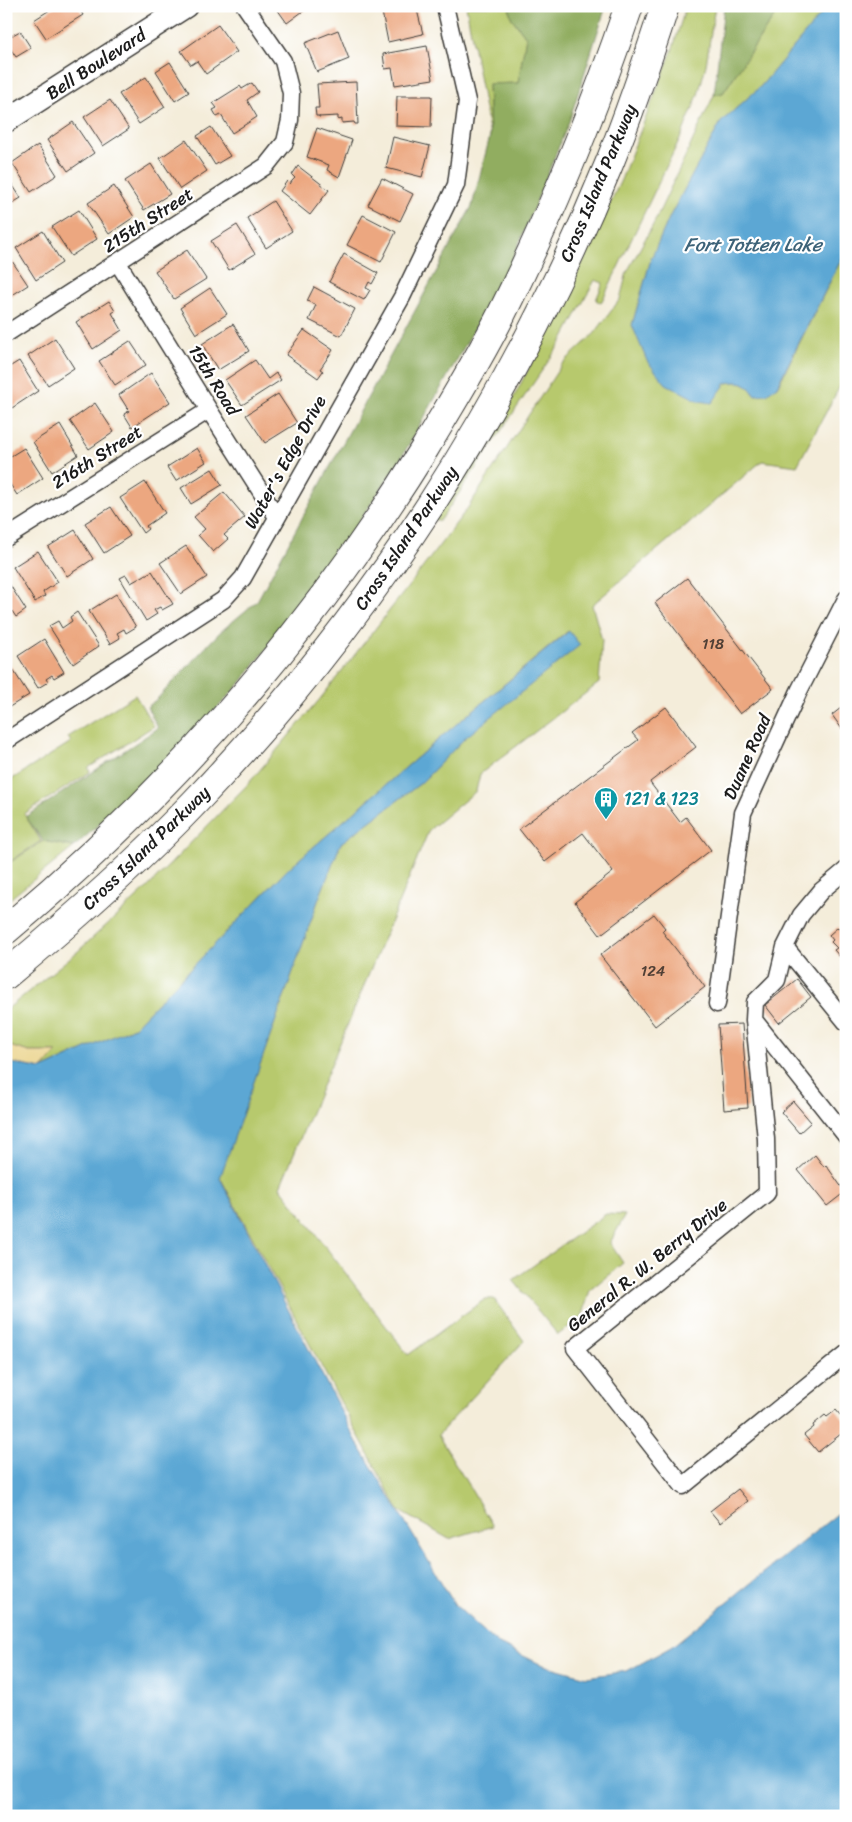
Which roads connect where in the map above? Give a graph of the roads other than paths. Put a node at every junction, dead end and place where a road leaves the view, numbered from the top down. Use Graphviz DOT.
graph roads {
  1 [pos="186,6"];
  2 [pos="245,6"];
  3 [pos="446,6"];
  4 [pos="611,6"];
  5 [pos="628,6"];
  6 [pos="666,6"];
  7 [pos="674,6"];
  8 [pos="646,65"];
  9 [pos="6,121"];
  10 [pos="546,220"];
  11 [pos="118,263"];
  12 [pos="6,334"];
  13 [pos="208,410"];
  14 [pos="277,517"];
  15 [pos="6,538"];
  16 [pos="846,599"];
  17 [pos="6,741"];
  18 [pos="846,870"];
  19 [pos="6,930"];
  20 [pos="785,946"];
  21 [pos="6,975"];
  22 [pos="717,1004"];
  23 [pos="754,1020"];
  24 [pos="846,1022"];
  25 [pos="846,1136"];
  26 [pos="846,1354"];
  1 -- 9 [label="street, Bell Boulevard"];
  2 -- 11 [label="street, 215th Street"];
  3 -- 14 [label="street, Water's Edge Drive"];
  4 -- 10 [label="highway"];
  5 -- 10 [label="highway, Cross Island Parkway"];
  6 -- 8 [label="highway, Cross Island Parkway"];
  7 -- 8 [label="highway"];
  8 -- 21 [label="highway, Cross Island Parkway"];
  10 -- 19 [label="highway, Cross Island Parkway"];
  11 -- 12 [label="street, 215th Street"];
  11 -- 13 [label="street, 15th Road"];
  13 -- 14 [label="street, 15th Road"];
  13 -- 15 [label="street, 216th Street"];
  14 -- 17 [label="street, Water's Edge Drive"];
  16 -- 22 [label="street, Duane Road"];
  18 -- 20 [label="street"];
  20 -- 23 [label="street"];
  20 -- 24 [label="street"];
  23 -- 25 [label="street"];
  23 -- 26 [label="street, General R. W. Berry Drive"];
}
